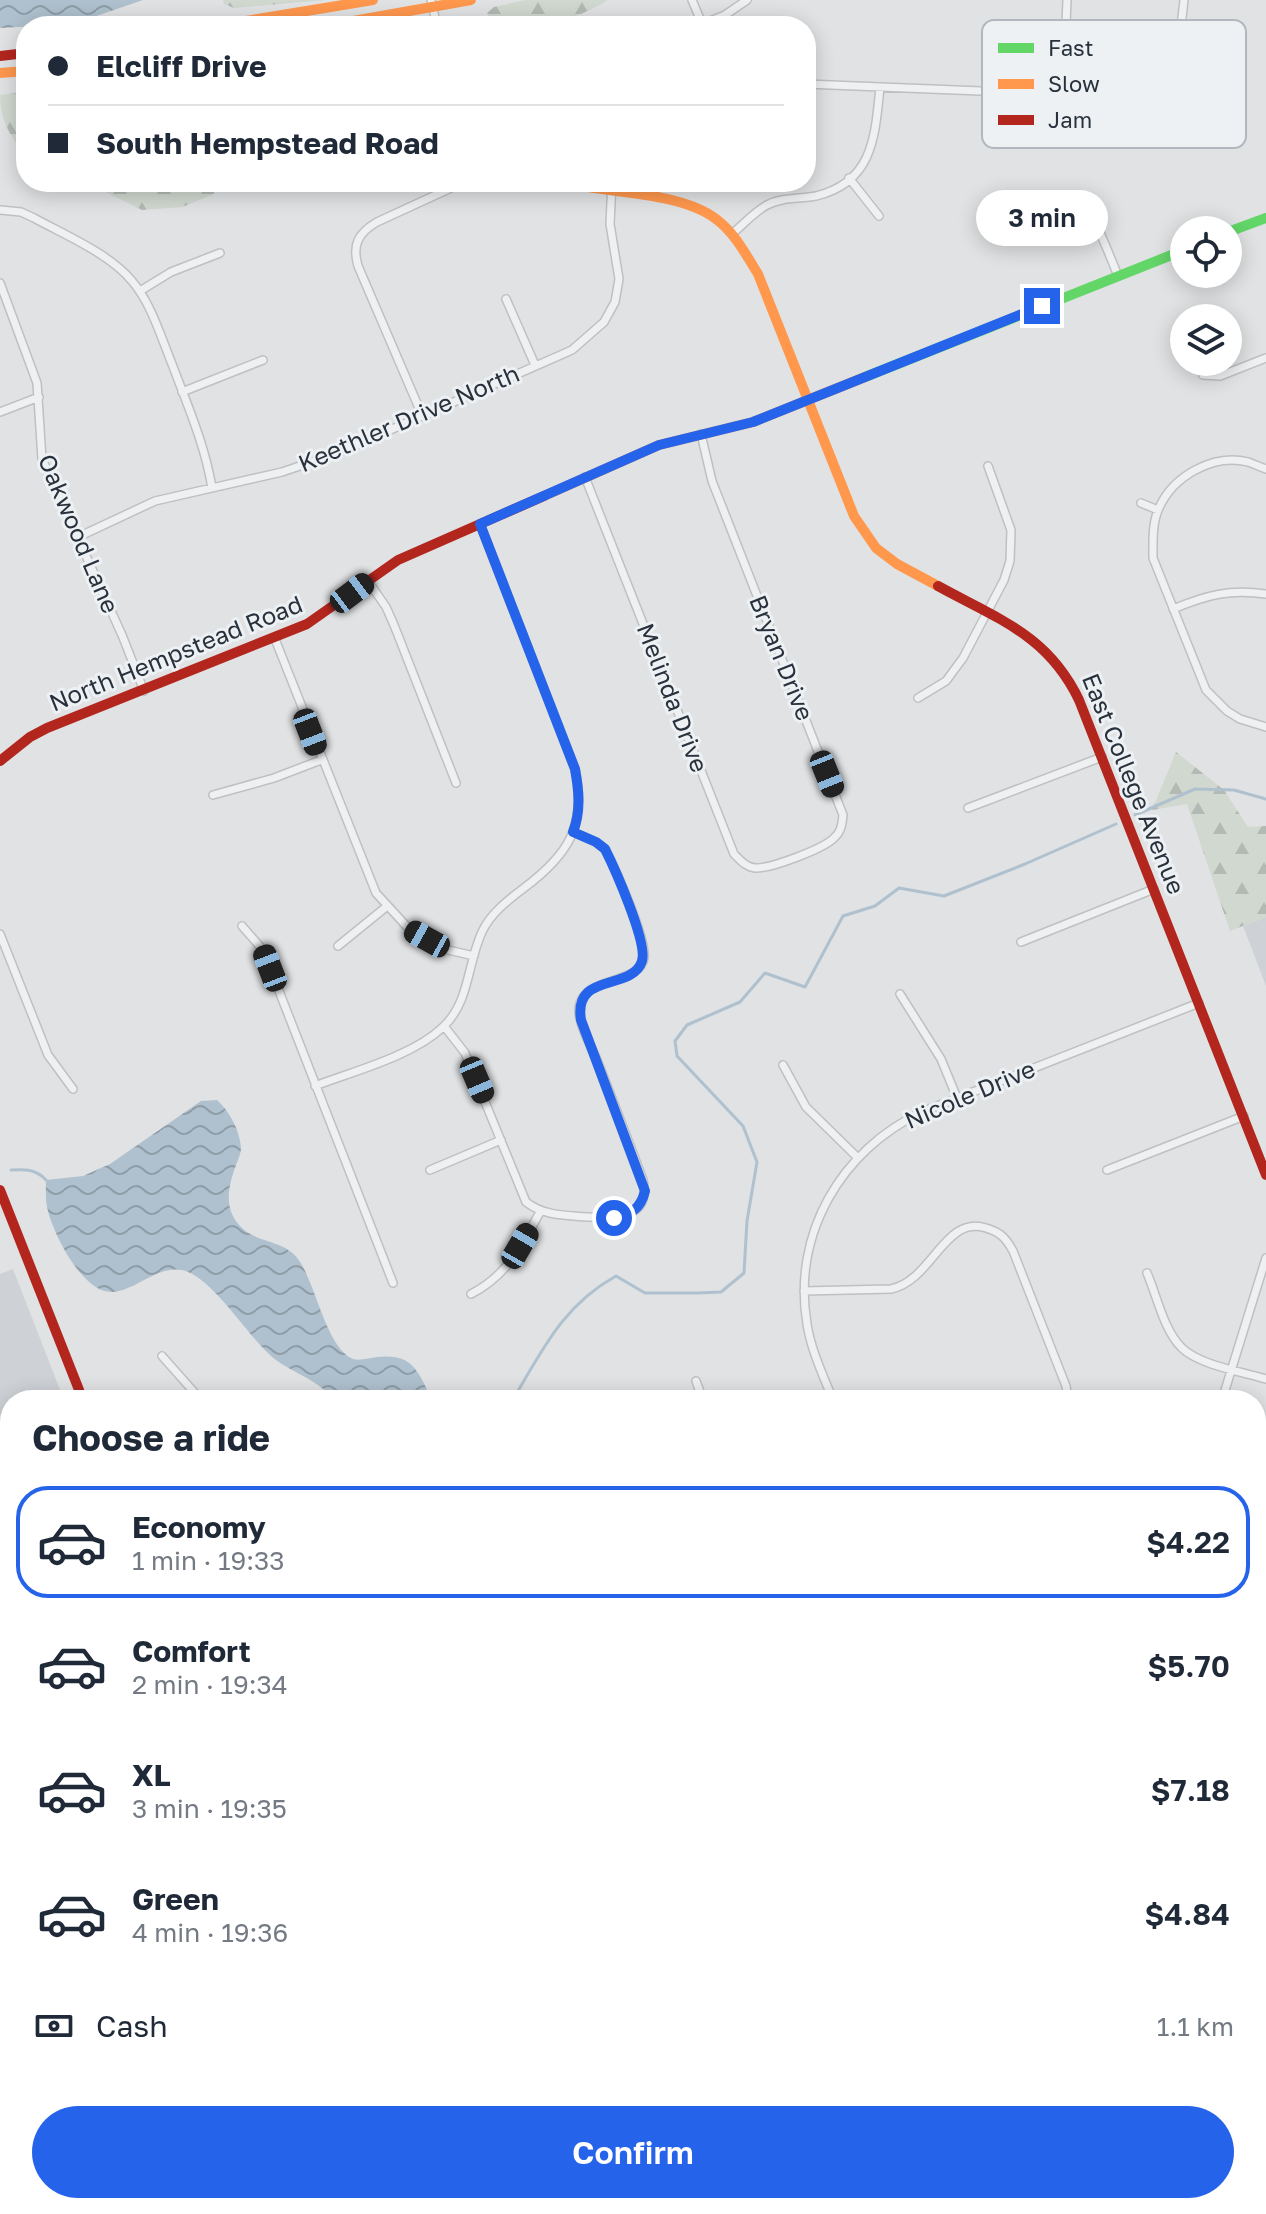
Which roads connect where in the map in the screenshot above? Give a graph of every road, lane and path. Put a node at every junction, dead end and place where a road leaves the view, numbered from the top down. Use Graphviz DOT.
graph roads {
  1 [pos="373,0"];
  2 [pos="471,0"];
  3 [pos="747,0"];
  4 [pos="1067,0"];
  5 [pos="1184,0"];
  6 [pos="432,4"];
  7 [pos="276,16"];
  8 [pos="374,16"];
  9 [pos="723,16"];
  10 [pos="1066,20"];
  11 [pos="1182,20"];
  12 [pos="816,84"];
  13 [pos="880,87"];
  14 [pos="982,91"];
  15 [pos="849,178"];
  16 [pos="442,192"];
  17 [pos="612,192"];
  18 [pos="633,192"];
  19 [pos="1003,201"];
  20 [pos="0,210"];
  21 [pos="879,216"];
  22 [pos="1266,218"];
  23 [pos="1242,227"];
  24 [pos="733,233"];
  25 [pos="220,253"];
  26 [pos="1170,256"];
  27 [pos="1118,276"];
  28 [pos="0,283"];
  29 [pos="140,291"];
  30 [pos="506,299"];
  31 [pos="1266,358"];
  32 [pos="263,360"];
  33 [pos="535,365"];
  34 [pos="1242,367"];
  35 [pos="182,392"];
  36 [pos="39,397"];
  37 [pos="808,399"];
  38 [pos="0,412"];
  39 [pos="422,415"];
  40 [pos="701,434"];
  41 [pos="988,466"];
  42 [pos="1266,469"];
  43 [pos="585,477"];
  44 [pos="212,488"];
  45 [pos="1141,503"];
  46 [pos="1158,510"];
  47 [pos="480,524"];
  48 [pos="78,537"];
  49 [pos="368,581"];
  50 [pos="1266,594"];
  51 [pos="1173,609"];
  52 [pos="986,613"];
  53 [pos="275,639"];
  54 [pos="144,691"];
  55 [pos="918,698"];
  56 [pos="1266,727"];
  57 [pos="1102,757"];
  58 [pos="321,760"];
  59 [pos="0,761"];
  60 [pos="456,783"];
  61 [pos="213,795"];
  62 [pos="968,808"];
  63 [pos="573,832"];
  64 [pos="795,856"];
  65 [pos="1154,889"];
  66 [pos="386,907"];
  67 [pos="242,926"];
  68 [pos="0,934"];
  69 [pos="1021,942"];
  70 [pos="338,946"];
  71 [pos="474,956"];
  72 [pos="900,994"];
  73 [pos="1199,1003"];
  74 [pos="444,1026"];
  75 [pos="783,1065"];
  76 [pos="315,1086"];
  77 [pos="73,1089"];
  78 [pos="957,1098"];
  79 [pos="1244,1116"];
  80 [pos="501,1140"];
  81 [pos="857,1157"];
  82 [pos="430,1170"];
  83 [pos="1107,1170"];
  84 [pos="1266,1175"];
  85 [pos="0,1190"];
  86 [pos="540,1212"];
  87 [pos="1266,1258"];
  88 [pos="1147,1273"];
  89 [pos="393,1283"];
  90 [pos="804,1291"];
  91 [pos="471,1294"];
  92 [pos="162,1356"];
  93 [pos="1232,1369"];
  94 [pos="1266,1379"];
  95 [pos="696,1381"];
  96 [pos="79,1390"];
  97 [pos="192,1390"];
  98 [pos="699,1390"];
  99 [pos="829,1390"];
  100 [pos="1067,1390"];
  101 [pos="1225,1390"];
  1 -- 7 [label="street"];
  2 -- 6 [label="street"];
  3 -- 9 [label="street"];
  4 -- 10 [label="street"];
  5 -- 11 [label="street"];
  6 -- 8 [label="street"];
  12 -- 13 [label="street"];
  13 -- 14 [label="street"];
  13 -- 15 [label="street"];
  15 -- 21 [label="street"];
  15 -- 24 [label="street"];
  16 -- 39 [label="street"];
  17 -- 33 [label="street, Keethler Drive North"];
  18 -- 24 [label="street, East College Avenue"];
  19 -- 27 [label="street"];
  20 -- 29 [label="street"];
  22 -- 23 [label="street"];
  24 -- 37 [label="street, East College Avenue"];
  25 -- 29 [label="street"];
  26 -- 27 [label="street, North Hempstead Road"];
  27 -- 37 [label="street, North Hempstead Road"];
  28 -- 36 [label="street, Oakwood Lane"];
  29 -- 35 [label="street"];
  30 -- 33 [label="street"];
  31 -- 34 [label="street"];
  32 -- 35 [label="street"];
  33 -- 39 [label="street, Keethler Drive North"];
  35 -- 44 [label="street"];
  36 -- 38 [label="street"];
  36 -- 48 [label="street, Oakwood Lane"];
  37 -- 40 [label="street, North Hempstead Road"];
  37 -- 52 [label="street, East College Avenue"];
  39 -- 44 [label="street, Keethler Drive North"];
  40 -- 43 [label="street, North Hempstead Road"];
  40 -- 64 [label="street, Bryan Drive"];
  41 -- 52 [label="street"];
  42 -- 46 [label="street"];
  43 -- 47 [label="street, North Hempstead Road"];
  43 -- 64 [label="street, Melinda Drive"];
  44 -- 48 [label="street, Keethler Drive North"];
  45 -- 46 [label="street"];
  46 -- 51 [label="street"];
  47 -- 49 [label="street, North Hempstead Road"];
  47 -- 63 [label="street"];
  48 -- 54 [label="street, Oakwood Lane"];
  49 -- 53 [label="street, North Hempstead Road"];
  49 -- 60 [label="street"];
  50 -- 51 [label="street"];
  51 -- 56 [label="street"];
  52 -- 55 [label="street"];
  52 -- 57 [label="street, East College Avenue"];
  53 -- 54 [label="street, North Hempstead Road"];
  53 -- 58 [label="street"];
  54 -- 59 [label="street, North Hempstead Road"];
  57 -- 62 [label="street"];
  57 -- 65 [label="street, East College Avenue"];
  58 -- 61 [label="street"];
  58 -- 66 [label="street"];
  63 -- 71 [label="street"];
  63 -- 86 [label="street"];
  65 -- 69 [label="street"];
  65 -- 73 [label="street, East College Avenue"];
  66 -- 70 [label="street"];
  66 -- 71 [label="street"];
  67 -- 76 [label="street"];
  68 -- 77 [label="street"];
  71 -- 74 [label="street"];
  72 -- 78 [label="street"];
  73 -- 78 [label="street, Nicole Drive"];
  73 -- 79 [label="street, East College Avenue"];
  74 -- 76 [label="street"];
  74 -- 80 [label="street"];
  75 -- 81 [label="street"];
  76 -- 89 [label="street"];
  78 -- 81 [label="street, Nicole Drive"];
  79 -- 83 [label="street"];
  79 -- 84 [label="street, East College Avenue"];
  80 -- 82 [label="street"];
  80 -- 86 [label="street"];
  81 -- 90 [label="street, Nicole Drive"];
  85 -- 96 [label="street"];
  86 -- 91 [label="street"];
  87 -- 93 [label="street"];
  88 -- 93 [label="street"];
  90 -- 99 [label="street, Nicole Drive"];
  90 -- 100 [label="street"];
  92 -- 97 [label="street"];
  93 -- 94 [label="street"];
  93 -- 101 [label="street"];
  95 -- 98 [label="street"];
}
